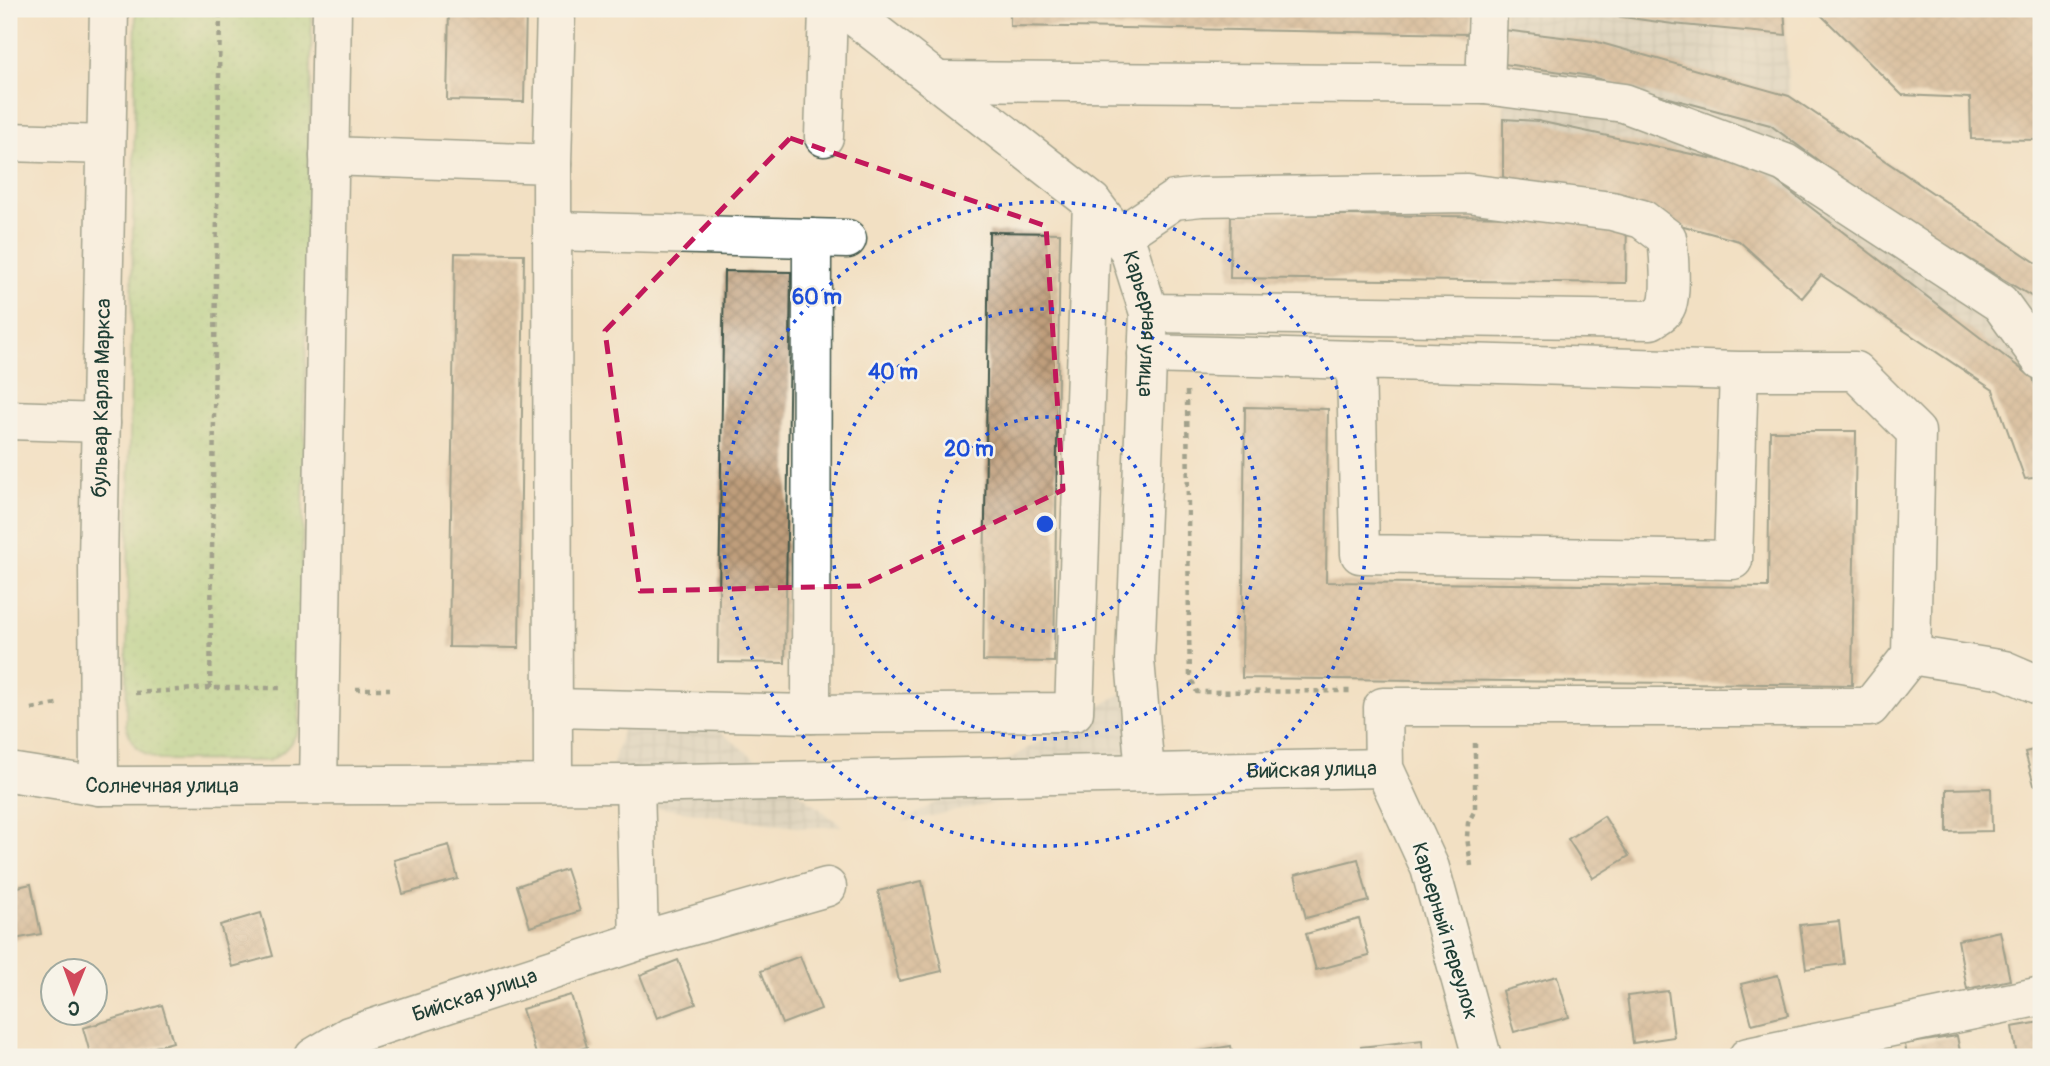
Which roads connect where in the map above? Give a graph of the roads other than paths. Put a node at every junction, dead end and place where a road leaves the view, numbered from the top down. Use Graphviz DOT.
graph roads {
  1 [pos="109,9"];
  2 [pos="332,9"];
  3 [pos="556,9"];
  4 [pos="828,9"];
  5 [pos="845,9"];
  6 [pos="1488,9"];
  7 [pos="937,81"];
  8 [pos="1485,85"];
  9 [pos="824,137"];
  10 [pos="9,142"];
  11 [pos="107,145"];
  12 [pos="329,156"];
  13 [pos="552,164"];
  14 [pos="1092,202"];
  15 [pos="552,231"];
  16 [pos="1119,237"];
  17 [pos="1149,313"];
  18 [pos="1147,354"];
  19 [pos="1356,360"];
  20 [pos="2041,360"];
  21 [pos="1739,372"];
  22 [pos="9,420"];
  23 [pos="101,423"];
  24 [pos="1911,655"];
  25 [pos="2041,686"];
  26 [pos="554,708"];
  27 [pos="811,714"];
  28 [pos="1384,768"];
  29 [pos="9,772"];
  30 [pos="1146,772"];
  31 [pos="553,784"];
  32 [pos="635,784"];
  33 [pos="318,785"];
  34 [pos="99,786"];
  35 [pos="827,887"];
  36 [pos="639,941"];
  37 [pos="2041,996"];
  38 [pos="314,1057"];
  39 [pos="1482,1057"];
  40 [pos="1748,1057"];
  1 -- 11 [label="street, бульвар Карла Маркса"];
  2 -- 12 [label="street"];
  3 -- 13 [label="street"];
  4 -- 9 [label="street"];
  5 -- 7 [label="street, Карьерная улица"];
  6 -- 8 [label="street"];
  7 -- 8 [label="street"];
  7 -- 14 [label="street, Карьерная улица"];
  8 -- 20 [label="street"];
  10 -- 11 [label="street"];
  11 -- 23 [label="street, бульвар Карла Маркса"];
  12 -- 13 [label="street"];
  12 -- 33 [label="street"];
  13 -- 15 [label="street"];
  14 -- 16 [label="street, Карьерная улица"];
  14 -- 27 [label="street"];
  15 -- 26 [label="street"];
  15 -- 27 [label="street"];
  16 -- 17 [label="street, Карьерная улица"];
  16 -- 17 [label="street"];
  17 -- 18 [label="street, Карьерная улица"];
  18 -- 19 [label="street"];
  18 -- 30 [label="street, Карьерная улица"];
  19 -- 21 [label="street"];
  19 -- 21 [label="street"];
  21 -- 24 [label="street"];
  22 -- 23 [label="street"];
  23 -- 34 [label="street, бульвар Карла Маркса"];
  24 -- 25 [label="street"];
  24 -- 28 [label="street, Бийская улица"];
  26 -- 27 [label="street"];
  26 -- 31 [label="street"];
  28 -- 30 [label="street, Бийская улица"];
  28 -- 39 [label="street, Карьерный переулок"];
  29 -- 34 [label="street, Солнечная улица"];
  30 -- 32 [label="street, Бийская улица"];
  31 -- 32 [label="street, Бийская улица"];
  31 -- 33 [label="street, Солнечная улица"];
  32 -- 36 [label="street"];
  33 -- 34 [label="street, Солнечная улица"];
  35 -- 36 [label="street, Бийская улица"];
  36 -- 38 [label="street, Бийская улица"];
  37 -- 40 [label="street"];
}
